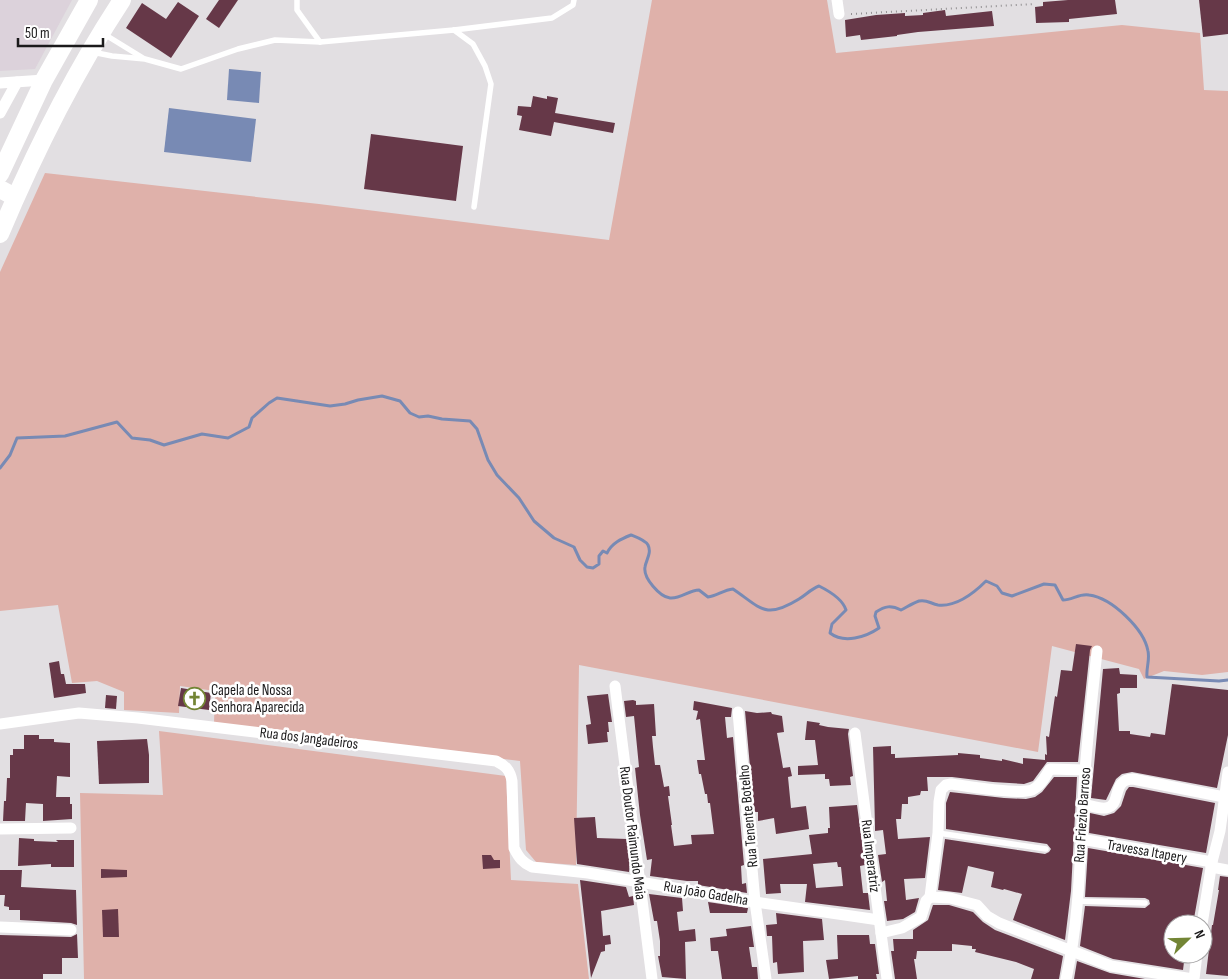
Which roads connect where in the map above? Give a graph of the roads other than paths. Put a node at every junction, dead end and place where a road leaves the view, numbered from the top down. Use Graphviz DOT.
graph roads {
  1 [pos="89,0"];
  2 [pos="122,0"];
  3 [pos="297,0"];
  4 [pos="574,0"];
  5 [pos="837,0"];
  6 [pos="839,14"];
  7 [pos="454,30"];
  8 [pos="100,33"];
  9 [pos="320,42"];
  10 [pos="90,52"];
  11 [pos="145,59"];
  12 [pos="44,80"];
  13 [pos="16,82"];
  14 [pos="0,83"];
  15 [pos="0,113"];
  16 [pos="2,169"];
  17 [pos="27,175"];
  18 [pos="8,193"];
  19 [pos="474,207"];
  20 [pos="0,234"];
  21 [pos="1097,651"];
  22 [pos="615,686"];
  23 [pos="738,712"];
  24 [pos="0,724"];
  25 [pos="855,733"];
  26 [pos="1085,770"];
  27 [pos="1228,772"];
  28 [pos="1226,789"];
  29 [pos="1083,804"];
  30 [pos="71,828"];
  31 [pos="0,829"];
  32 [pos="1224,832"];
  33 [pos="938,833"];
  34 [pos="1082,839"];
  35 [pos="1046,849"];
  36 [pos="1212,865"];
  37 [pos="532,867"];
  38 [pos="1228,870"];
  39 [pos="639,881"];
  40 [pos="930,898"];
  41 [pos="1076,901"];
  42 [pos="755,902"];
  43 [pos="1145,903"];
  44 [pos="1204,914"];
  45 [pos="879,920"];
  46 [pos="0,927"];
  47 [pos="71,930"];
  48 [pos="882,933"];
  49 [pos="1072,950"];
  50 [pos="1196,964"];
  51 [pos="652,979"];
  52 [pos="766,979"];
  53 [pos="887,979"];
  54 [pos="1066,979"];
  55 [pos="1193,979"];
  1 -- 12 [label="main road"];
  2 -- 8 [label="main road"];
  3 -- 9 [label="lane"];
  4 -- 7 [label="lane"];
  5 -- 6 [label="street"];
  7 -- 9 [label="lane"];
  7 -- 19 [label="lane"];
  8 -- 10 [label="main road"];
  8 -- 11 [label="lane"];
  9 -- 11 [label="lane"];
  10 -- 11 [label="lane"];
  10 -- 17 [label="main road"];
  12 -- 13 [label="street"];
  12 -- 16 [label="main road"];
  13 -- 14 [label="street"];
  13 -- 15 [label="street"];
  16 -- 17 [label="main road"];
  17 -- 18 [label="main road"];
  18 -- 20 [label="main road"];
  21 -- 26 [label="street, Rua Friezio Barroso"];
  22 -- 39 [label="street, Rua Doutor Raimundo Maia"];
  23 -- 42 [label="street, Rua Tenente Botelho"];
  24 -- 37 [label="street, Rua dos Jangadeiros"];
  25 -- 45 [label="street, Rua Imperatriz"];
  26 -- 29 [label="street, Rua Friezio Barroso"];
  26 -- 33 [label="street"];
  27 -- 28 [label="street"];
  28 -- 29 [label="street"];
  28 -- 32 [label="street"];
  29 -- 34 [label="street, Rua Friezio Barroso"];
  30 -- 31 [label="street"];
  32 -- 36 [label="street"];
  33 -- 35 [label="lane"];
  33 -- 40 [label="street"];
  34 -- 36 [label="street, Travessa Itapery"];
  34 -- 41 [label="street, Rua Friezio Barroso"];
  36 -- 38 [label="street, Travessa Itapery"];
  36 -- 44 [label="street"];
  37 -- 39 [label="street, Rua João Gadelha"];
  39 -- 42 [label="street, Rua João Gadelha"];
  39 -- 51 [label="street, Rua Doutor Raimundo Maia"];
  40 -- 48 [label="street"];
  40 -- 49 [label="street"];
  41 -- 43 [label="lane"];
  41 -- 49 [label="street, Rua Friezio Barroso"];
  42 -- 45 [label="street, Rua João Gadelha"];
  42 -- 52 [label="street, Rua Tenente Botelho"];
  45 -- 48 [label="street, Rua Imperatriz"];
  46 -- 47 [label="street"];
  48 -- 53 [label="street, Rua Imperatriz"];
  49 -- 54 [label="street, Rua Friezio Barroso"];
  49 -- 55 [label="street"];
  50 -- 55 [label="street"];
}
